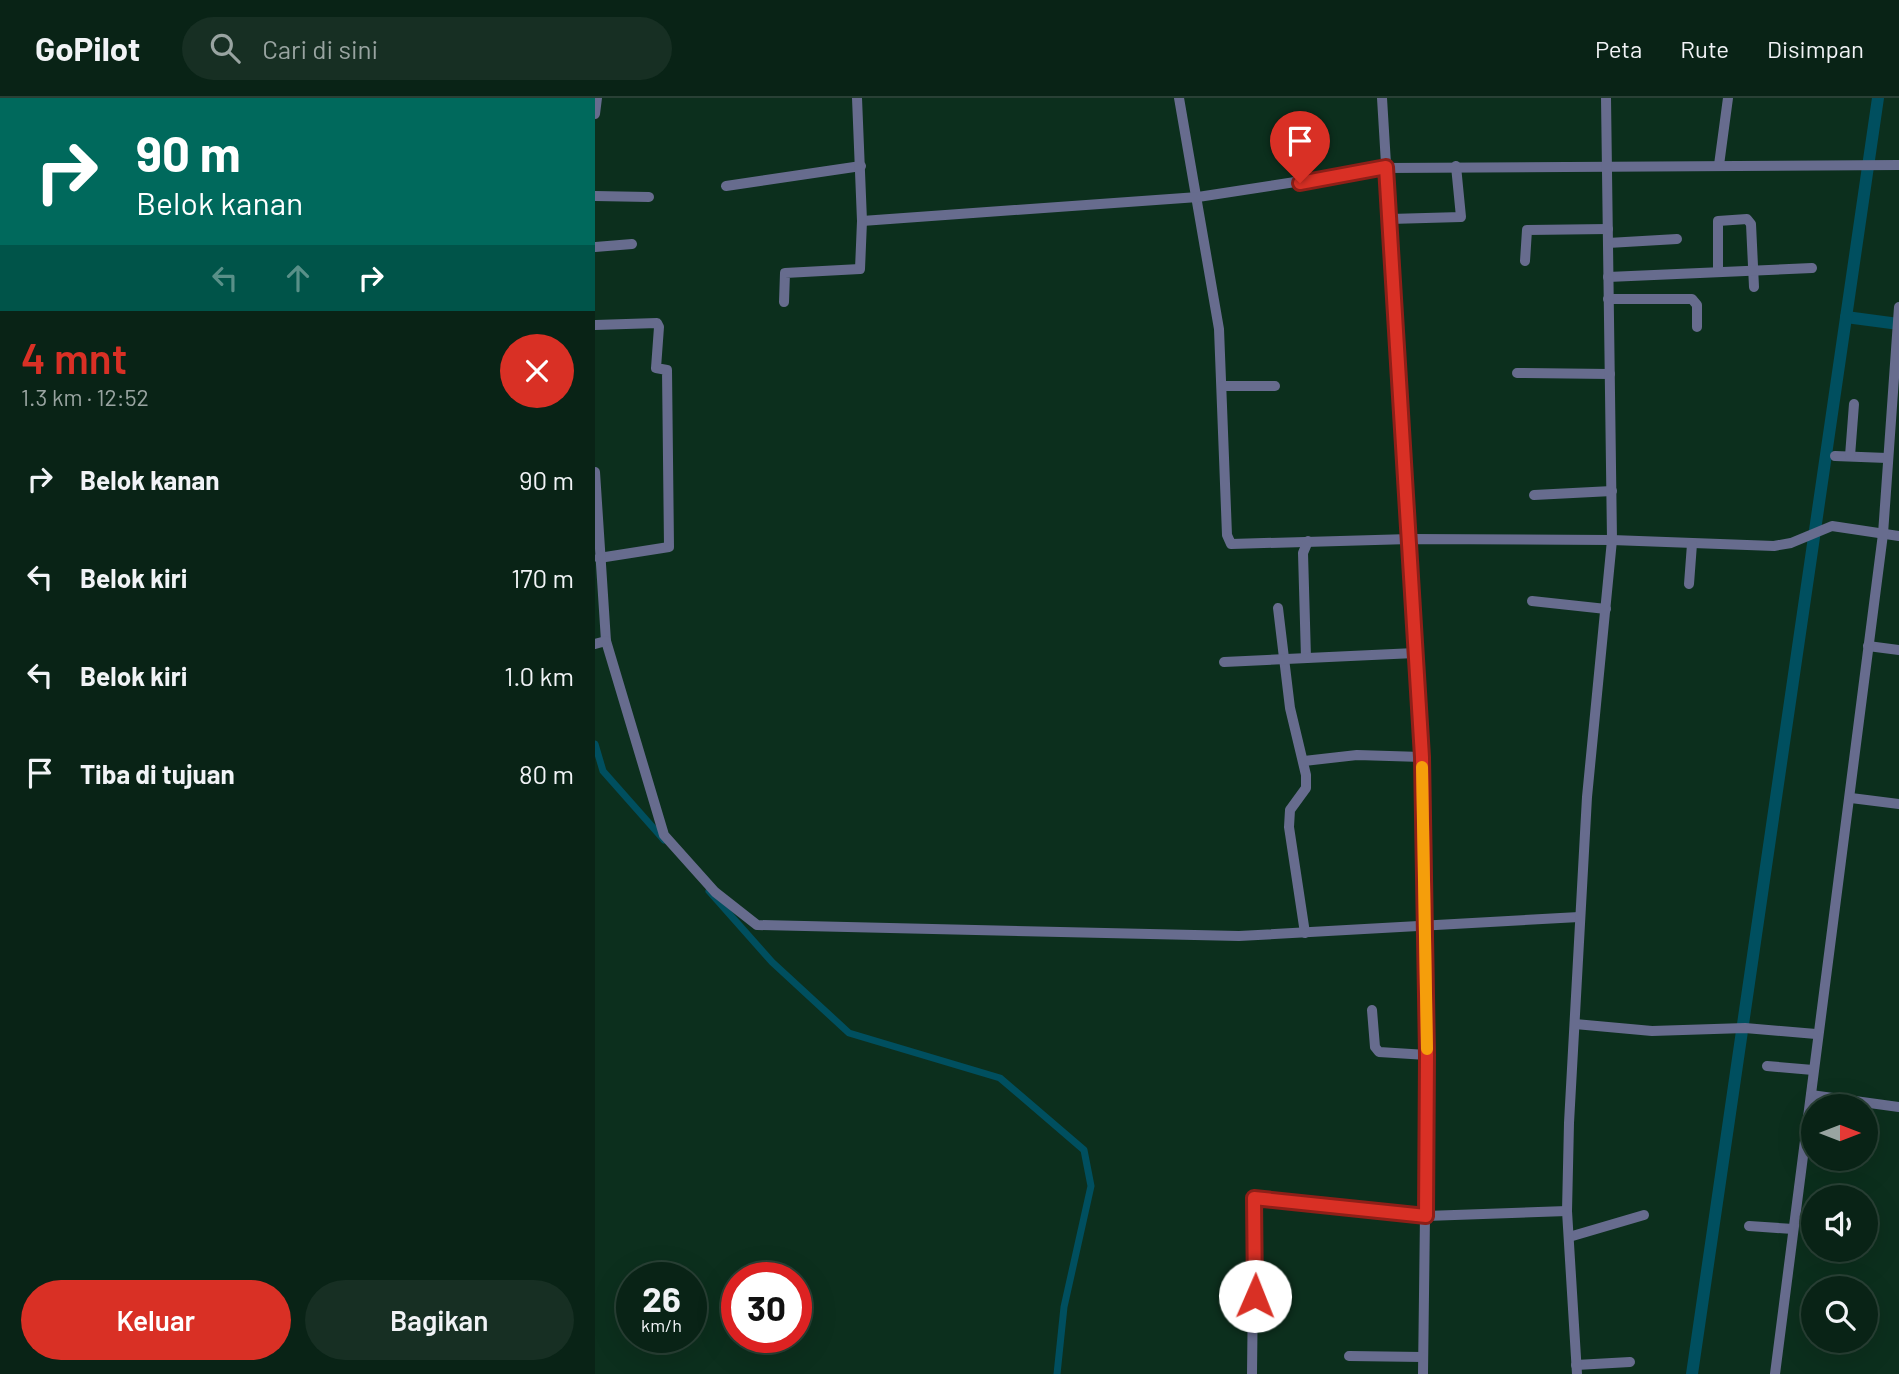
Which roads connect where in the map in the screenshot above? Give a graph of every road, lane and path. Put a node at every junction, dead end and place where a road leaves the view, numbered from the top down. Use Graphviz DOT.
graph roads {
  1 [pos="597,98"];
  2 [pos="857,98"];
  3 [pos="1179,98"];
  4 [pos="1382,98"];
  5 [pos="1606,98"];
  6 [pos="1728,98"];
  7 [pos="595,114"];
  8 [pos="1607,164"];
  9 [pos="1719,164"];
  10 [pos="1899,165"];
  11 [pos="861,166"];
  12 [pos="1456,166"];
  13 [pos="1386,167"];
  14 [pos="726,186"];
  15 [pos="595,196"];
  16 [pos="649,197"];
  17 [pos="1198,197"];
  18 [pos="1390,219"];
  19 [pos="862,221"];
  20 [pos="1608,229"];
  21 [pos="1677,239"];
  22 [pos="1608,243"];
  23 [pos="632,244"];
  24 [pos="595,247"];
  25 [pos="1525,261"];
  26 [pos="1812,268"];
  27 [pos="1753,270"];
  28 [pos="1718,272"];
  29 [pos="1608,277"];
  30 [pos="1753,287"];
  31 [pos="1608,299"];
  32 [pos="784,302"];
  33 [pos="1899,307"];
  34 [pos="1899,313"];
  35 [pos="595,325"];
  36 [pos="1697,327"];
  37 [pos="1898,332"];
  38 [pos="1517,373"];
  39 [pos="1610,374"];
  40 [pos="1223,386"];
  41 [pos="1275,386"];
  42 [pos="1854,404"];
  43 [pos="1895,409"];
  44 [pos="1835,456"];
  45 [pos="1850,456"];
  46 [pos="1887,458"];
  47 [pos="595,472"];
  48 [pos="1612,491"];
  49 [pos="1534,495"];
  50 [pos="1884,534"];
  51 [pos="1899,536"];
  52 [pos="1410,539"];
  53 [pos="1612,540"];
  54 [pos="1308,541"];
  55 [pos="1692,544"];
  56 [pos="599,558"];
  57 [pos="1689,584"];
  58 [pos="1532,601"];
  59 [pos="1278,608"];
  60 [pos="1606,609"];
  61 [pos="607,641"];
  62 [pos="595,644"];
  63 [pos="1868,646"];
  64 [pos="1899,650"];
  65 [pos="1415,653"];
  66 [pos="1306,658"];
  67 [pos="1285,659"];
  68 [pos="1224,662"];
  69 [pos="1422,757"];
  70 [pos="1304,761"];
  71 [pos="1851,798"];
  72 [pos="1899,804"];
  73 [pos="1579,917"];
  74 [pos="1426,927"];
  75 [pos="1305,933"];
  76 [pos="1373,1010"];
  77 [pos="1575,1024"];
  78 [pos="1816,1034"];
  79 [pos="1427,1055"];
  80 [pos="1767,1066"];
  81 [pos="1813,1070"];
  82 [pos="1811,1094"];
  83 [pos="1878,1104"];
  84 [pos="1899,1107"];
  85 [pos="1801,1169"];
  86 [pos="1566,1211"];
  87 [pos="1644,1215"];
  88 [pos="1426,1216"];
  89 [pos="1749,1226"];
  90 [pos="1793,1229"];
  91 [pos="1569,1237"];
  92 [pos="1349,1356"];
  93 [pos="1423,1356"];
  94 [pos="1630,1362"];
  95 [pos="1576,1369"];
  96 [pos="1252,1374"];
  97 [pos="1423,1374"];
  98 [pos="1775,1374"];
  1 -- 7 [label="street"];
  2 -- 11 [label="street"];
  3 -- 17 [label="street"];
  4 -- 13 [label="street"];
  5 -- 8 [label="street"];
  6 -- 9 [label="street"];
  8 -- 9 [label="street"];
  8 -- 12 [label="street"];
  8 -- 20 [label="street"];
  9 -- 10 [label="street"];
  11 -- 14 [label="street"];
  11 -- 19 [label="street"];
  12 -- 13 [label="street"];
  12 -- 18 [label="street"];
  13 -- 17 [label="street"];
  13 -- 18 [label="street"];
  15 -- 16 [label="street"];
  17 -- 19 [label="street"];
  17 -- 40 [label="street"];
  18 -- 52 [label="street"];
  19 -- 32 [label="street"];
  20 -- 22 [label="street"];
  20 -- 25 [label="street"];
  21 -- 22 [label="street"];
  22 -- 29 [label="street"];
  23 -- 24 [label="street"];
  26 -- 27 [label="street"];
  27 -- 28 [label="street"];
  27 -- 28 [label="street"];
  27 -- 30 [label="street"];
  28 -- 29 [label="street"];
  29 -- 31 [label="street"];
  31 -- 36 [label="street"];
  31 -- 39 [label="street"];
  33 -- 34 [label="street"];
  34 -- 37 [label="street"];
  35 -- 56 [label="street"];
  37 -- 43 [label="street"];
  38 -- 39 [label="street"];
  39 -- 48 [label="street"];
  40 -- 41 [label="street"];
  40 -- 54 [label="street"];
  42 -- 45 [label="street"];
  43 -- 46 [label="street"];
  44 -- 45 [label="street"];
  45 -- 46 [label="street"];
  46 -- 50 [label="street"];
  47 -- 56 [label="street"];
  48 -- 49 [label="street"];
  48 -- 53 [label="street"];
  50 -- 51 [label="street"];
  50 -- 55 [label="street"];
  50 -- 63 [label="street"];
  52 -- 53 [label="street"];
  52 -- 54 [label="street"];
  52 -- 65 [label="street"];
  53 -- 55 [label="street"];
  53 -- 60 [label="street"];
  54 -- 66 [label="street"];
  55 -- 57 [label="street"];
  56 -- 61 [label="street"];
  58 -- 60 [label="street"];
  59 -- 67 [label="street"];
  60 -- 73 [label="street"];
  61 -- 62 [label="street"];
  61 -- 75 [label="street"];
  63 -- 64 [label="street"];
  63 -- 71 [label="street"];
  65 -- 66 [label="street"];
  65 -- 69 [label="street"];
  66 -- 67 [label="street"];
  67 -- 68 [label="street"];
  67 -- 70 [label="street"];
  69 -- 70 [label="street"];
  69 -- 74 [label="street"];
  70 -- 75 [label="street"];
  71 -- 72 [label="street"];
  71 -- 78 [label="street"];
  73 -- 74 [label="street"];
  73 -- 77 [label="street"];
  74 -- 75 [label="street"];
  74 -- 79 [label="street"];
  76 -- 79 [label="street"];
  77 -- 78 [label="street"];
  77 -- 86 [label="street"];
  78 -- 81 [label="street"];
  79 -- 88 [label="street"];
  80 -- 81 [label="street"];
  81 -- 82 [label="street"];
  83 -- 84 [label="street"];
  85 -- 90 [label="street"];
  86 -- 88 [label="street"];
  86 -- 91 [label="street"];
  87 -- 91 [label="street"];
  88 -- 93 [label="street"];
  88 -- 96 [label="street"];
  89 -- 90 [label="street"];
  90 -- 98 [label="street"];
  91 -- 95 [label="street"];
  92 -- 93 [label="street"];
  93 -- 97 [label="street"];
  94 -- 95 [label="street"];
}
